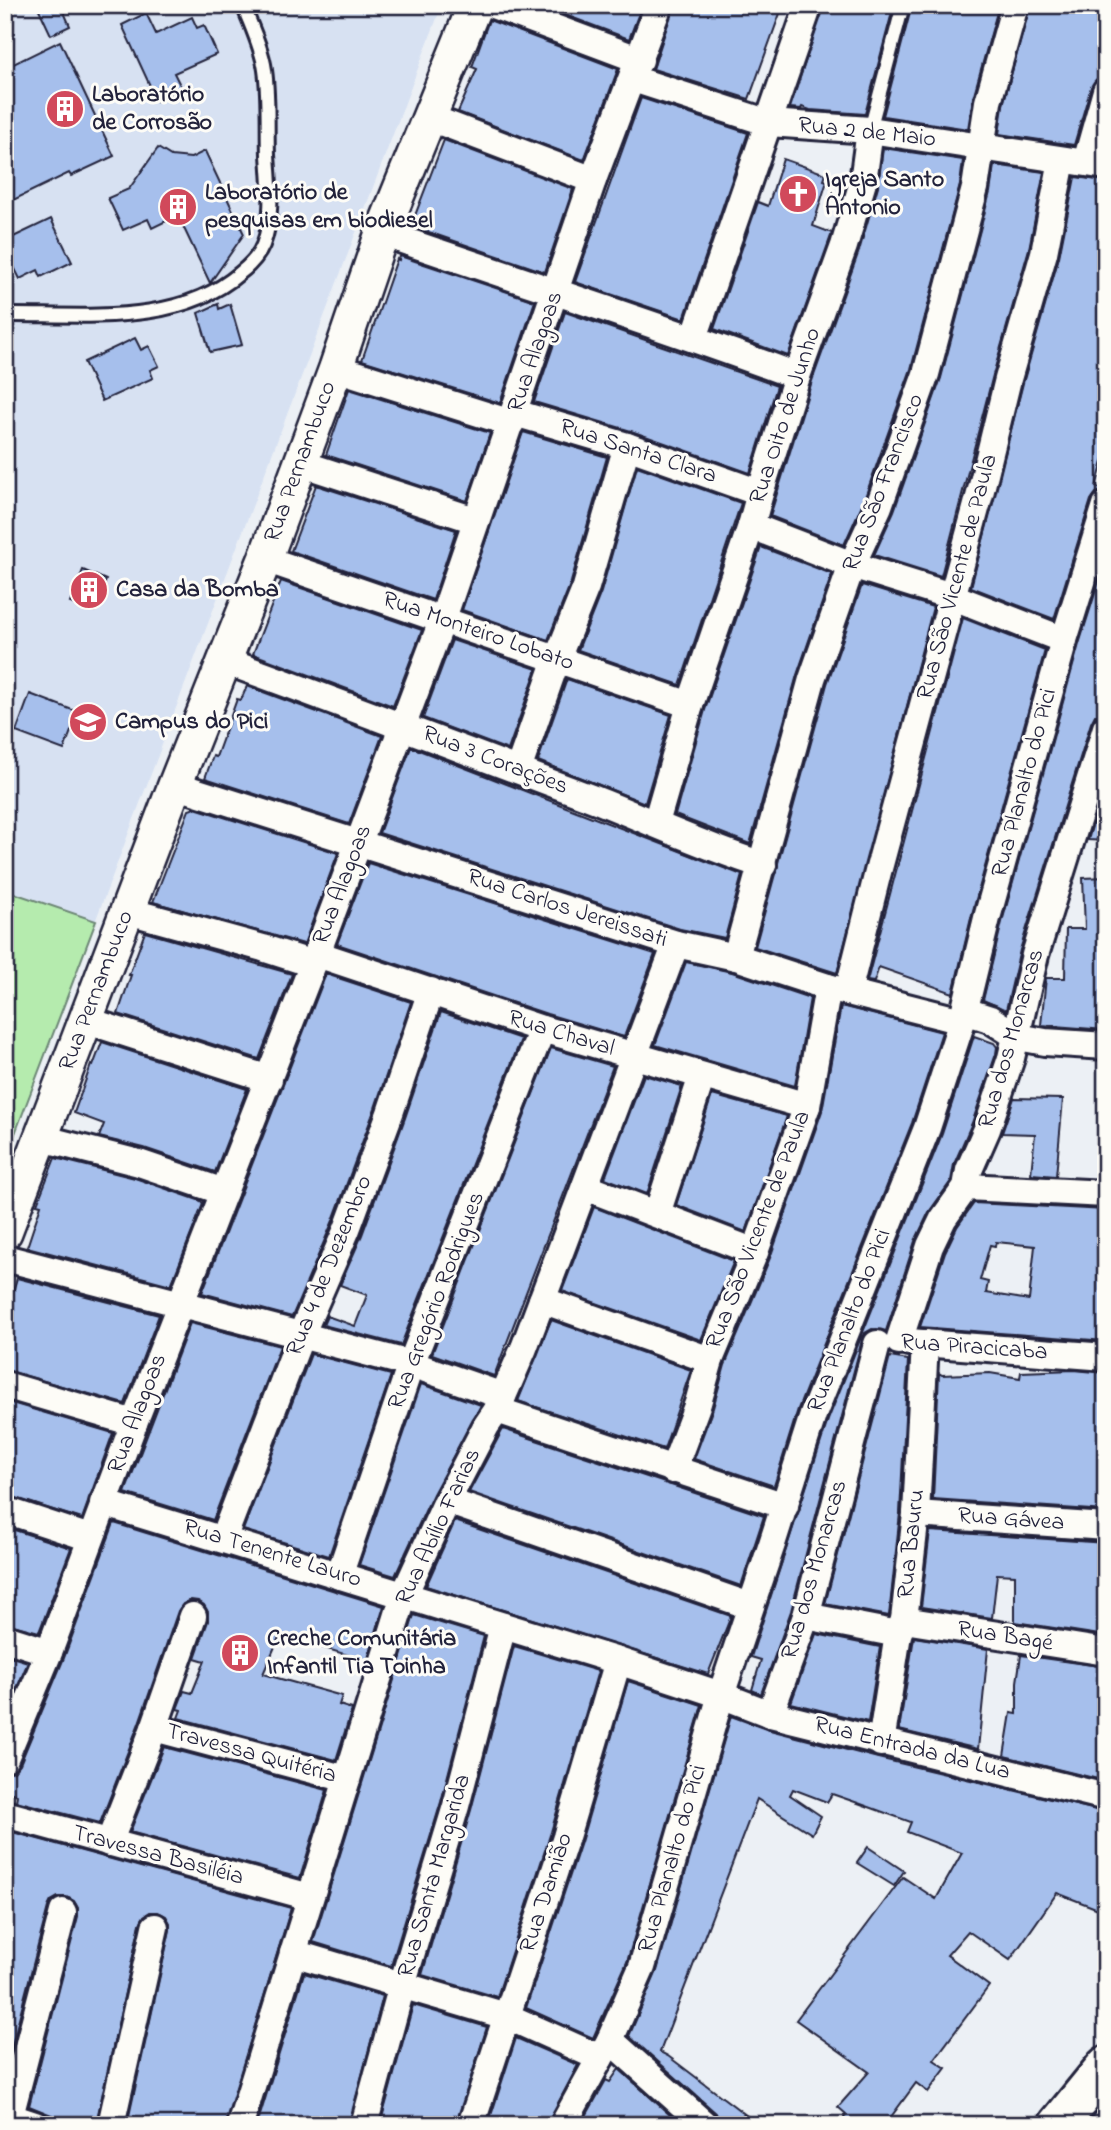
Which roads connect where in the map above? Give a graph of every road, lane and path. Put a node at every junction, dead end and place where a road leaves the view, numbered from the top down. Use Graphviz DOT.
graph roads {
  1 [pos="243,5"];
  2 [pos="475,5"];
  3 [pos="493,5"];
  4 [pos="659,5"];
  5 [pos="809,5"];
  6 [pos="903,5"];
  7 [pos="1015,5"];
  8 [pos="636,70"];
  9 [pos="1106,92"];
  10 [pos="429,117"];
  11 [pos="769,123"];
  12 [pos="870,130"];
  13 [pos="980,146"];
  14 [pos="1085,163"];
  15 [pos="593,180"];
  16 [pos="382,233"];
  17 [pos="556,294"];
  18 [pos="5,315"];
  19 [pos="694,338"];
  20 [pos="336,368"];
  21 [pos="797,376"];
  22 [pos="513,418"];
  23 [pos="627,446"];
  24 [pos="300,463"];
  25 [pos="760,493"];
  26 [pos="1106,505"];
  27 [pos="475,520"];
  28 [pos="751,526"];
  29 [pos="265,559"];
  30 [pos="852,565"];
  31 [pos="951,596"];
  32 [pos="442,621"];
  33 [pos="1064,640"];
  34 [pos="557,659"];
  35 [pos="225,661"];
  36 [pos="690,705"];
  37 [pos="403,725"];
  38 [pos="1106,728"];
  39 [pos="518,771"];
  40 [pos="175,785"];
  41 [pos="656,823"];
  42 [pos="359,843"];
  43 [pos="763,865"];
  44 [pos="128,911"];
  45 [pos="676,944"];
  46 [pos="736,957"];
  47 [pos="315,959"];
  48 [pos="838,989"];
  49 [pos="430,992"];
  50 [pos="964,1016"];
  51 [pos="85,1020"];
  52 [pos="542,1029"];
  53 [pos="1016,1035"];
  54 [pos="1106,1046"];
  55 [pos="634,1057"];
  56 [pos="702,1076"];
  57 [pos="269,1079"];
  58 [pos="807,1106"];
  59 [pos="41,1138"];
  60 [pos="585,1187"];
  61 [pos="966,1187"];
  62 [pos="225,1192"];
  63 [pos="1106,1194"];
  64 [pos="657,1214"];
  65 [pos="5,1232"];
  66 [pos="755,1252"];
  67 [pos="5,1258"];
  68 [pos="542,1300"];
  69 [pos="181,1304"];
  70 [pos="844,1334"];
  71 [pos="301,1335"];
  72 [pos="900,1343"];
  73 [pos="1106,1357"];
  74 [pos="710,1360"];
  75 [pos="411,1364"];
  76 [pos="5,1385"];
  77 [pos="500,1403"];
  78 [pos="134,1423"];
  79 [pos="673,1470"];
  80 [pos="447,1501"];
  81 [pos="103,1503"];
  82 [pos="785,1506"];
  83 [pos="5,1510"];
  84 [pos="916,1514"];
  85 [pos="1106,1527"];
  86 [pos="90,1538"];
  87 [pos="223,1539"];
  88 [pos="340,1576"];
  89 [pos="404,1595"];
  90 [pos="750,1606"];
  91 [pos="193,1616"];
  92 [pos="806,1616"];
  93 [pos="503,1626"];
  94 [pos="901,1627"];
  95 [pos="5,1638"];
  96 [pos="49,1652"];
  97 [pos="1106,1652"];
  98 [pos="618,1661"];
  99 [pos="721,1695"];
  100 [pos="770,1714"];
  101 [pos="154,1728"];
  102 [pos="881,1743"];
  103 [pos="5,1758"];
  104 [pos="347,1779"];
  105 [pos="1106,1797"];
  106 [pos="5,1814"];
  107 [pos="109,1843"];
  108 [pos="310,1897"];
  109 [pos="63,1912"];
  110 [pos="155,1927"];
  111 [pos="293,1953"];
  112 [pos="402,1985"];
  113 [pos="506,2016"];
  114 [pos="605,2049"];
  115 [pos="1106,2066"];
  116 [pos="7,2116"];
  117 [pos="375,2122"];
  118 [pos="35,2125"];
  119 [pos="111,2125"];
  120 [pos="240,2125"];
  121 [pos="471,2125"];
  122 [pos="563,2125"];
  123 [pos="705,2125"];
  124 [pos="1058,2125"];
  1 -- 18 [label="lane"];
  2 -- 10 [label="street, Rua Pernambuco"];
  3 -- 8 [label="street, Rua 2 de Maio"];
  4 -- 8 [label="street, Rua Alagoas"];
  5 -- 11 [label="street"];
  6 -- 12 [label="lane, Rua Oito de Junho"];
  7 -- 13 [label="street, Rua São Francisco"];
  8 -- 11 [label="street, Rua 2 de Maio"];
  8 -- 15 [label="street, Rua Alagoas"];
  9 -- 14 [label="street, Rua São Vicente de Paula"];
  10 -- 15 [label="street"];
  10 -- 16 [label="street, Rua Pernambuco"];
  11 -- 12 [label="street, Rua 2 de Maio"];
  11 -- 19 [label="street"];
  12 -- 13 [label="street, Rua 2 de Maio"];
  12 -- 21 [label="street, Rua Oito de Junho"];
  13 -- 14 [label="street, Rua 2 de Maio"];
  13 -- 30 [label="street, Rua São Francisco"];
  14 -- 31 [label="street, Rua São Vicente de Paula"];
  15 -- 17 [label="street, Rua Alagoas"];
  16 -- 17 [label="street"];
  16 -- 20 [label="street, Rua Pernambuco"];
  17 -- 19 [label="street"];
  17 -- 22 [label="street, Rua Alagoas"];
  19 -- 21 [label="street"];
  20 -- 22 [label="street, Rua Santa Clara"];
  20 -- 24 [label="street, Rua Pernambuco"];
  21 -- 25 [label="street, Rua Oito de Junho"];
  22 -- 23 [label="street, Rua Santa Clara"];
  22 -- 27 [label="street, Rua Alagoas"];
  23 -- 25 [label="street, Rua Santa Clara"];
  23 -- 34 [label="street"];
  24 -- 27 [label="street"];
  24 -- 29 [label="street, Rua Pernambuco"];
  25 -- 28 [label="street, Rua Oito de Junho"];
  26 -- 33 [label="street, Rua Planalto do Pici"];
  27 -- 32 [label="street, Rua Alagoas"];
  28 -- 30 [label="street"];
  28 -- 36 [label="street, Rua Oito de Junho"];
  29 -- 32 [label="street, Rua Monteiro Lobato"];
  29 -- 35 [label="street, Rua Pernambuco"];
  30 -- 31 [label="street"];
  30 -- 43 [label="street, Rua São Francisco"];
  31 -- 33 [label="street"];
  31 -- 48 [label="street, Rua São Vicente de Paula"];
  32 -- 34 [label="street, Rua Monteiro Lobato"];
  32 -- 37 [label="street, Rua Alagoas"];
  33 -- 50 [label="street, Rua Planalto do Pici"];
  34 -- 36 [label="street, Rua Monteiro Lobato"];
  34 -- 39 [label="street"];
  35 -- 37 [label="street, Rua 3 Corações"];
  35 -- 40 [label="street, Rua Pernambuco"];
  36 -- 41 [label="street, Rua Oito de Junho"];
  37 -- 39 [label="street, Rua 3 Corações"];
  37 -- 42 [label="street, Rua Alagoas"];
  38 -- 53 [label="street, Rua dos Monarcas"];
  39 -- 41 [label="street, Rua 3 Corações"];
  40 -- 42 [label="street, Rua Carlos Jereissati"];
  40 -- 44 [label="street, Rua Pernambuco"];
  41 -- 43 [label="street, Rua 3 Corações"];
  42 -- 45 [label="street, Rua Carlos Jereissati"];
  42 -- 47 [label="street, Rua Alagoas"];
  43 -- 46 [label="street, Rua São Francisco"];
  44 -- 47 [label="street, Rua Chaval"];
  44 -- 51 [label="street, Rua Pernambuco"];
  45 -- 46 [label="street, Rua Carlos Jereissati"];
  45 -- 55 [label="street, Rua Abílio Farias"];
  46 -- 48 [label="street, Rua Carlos Jereissati"];
  47 -- 49 [label="street, Rua Chaval"];
  47 -- 57 [label="street, Rua Alagoas"];
  48 -- 50 [label="street, Rua Carlos Jereissati"];
  48 -- 58 [label="street, Rua São Vicente de Paula"];
  49 -- 52 [label="street, Rua Chaval"];
  49 -- 71 [label="street, Rua 4 de Dezembro"];
  50 -- 53 [label="street, Rua Carlos Jereissati"];
  50 -- 70 [label="street, Rua Planalto do Pici"];
  51 -- 57 [label="street"];
  51 -- 59 [label="street, Rua Pernambuco"];
  52 -- 55 [label="street, Rua Chaval"];
  52 -- 75 [label="street, Rua Gregório Rodrigues"];
  53 -- 54 [label="street, Rua Carlos Jereissati"];
  53 -- 61 [label="street, Rua dos Monarcas"];
  55 -- 56 [label="street, Rua Chaval"];
  55 -- 60 [label="street, Rua Abílio Farias"];
  56 -- 58 [label="street, Rua Chaval"];
  56 -- 64 [label="street"];
  57 -- 62 [label="street, Rua Alagoas"];
  58 -- 66 [label="street, Rua São Vicente de Paula"];
  59 -- 62 [label="street"];
  59 -- 65 [label="street, Rua Pernambuco"];
  60 -- 64 [label="street"];
  60 -- 68 [label="street, Rua Abílio Farias"];
  61 -- 63 [label="street"];
  61 -- 72 [label="street, Rua dos Monarcas"];
  62 -- 69 [label="street, Rua Alagoas"];
  64 -- 66 [label="street"];
  66 -- 74 [label="street, Rua São Vicente de Paula"];
  67 -- 69 [label="street"];
  68 -- 74 [label="street"];
  68 -- 77 [label="street, Rua Abílio Farias"];
  69 -- 71 [label="street"];
  69 -- 78 [label="street, Rua Alagoas"];
  70 -- 72 [label="street, Rua Piracicaba"];
  70 -- 82 [label="street, Rua Planalto do Pici"];
  71 -- 75 [label="street"];
  71 -- 87 [label="street, Rua 4 de Dezembro"];
  72 -- 73 [label="street, Rua Piracicaba"];
  72 -- 84 [label="street, Rua Bauru"];
  72 -- 92 [label="street, Rua dos Monarcas"];
  74 -- 79 [label="street, Rua São Vicente de Paula"];
  75 -- 77 [label="street"];
  75 -- 88 [label="street, Rua Gregório Rodrigues"];
  76 -- 78 [label="street"];
  77 -- 79 [label="street"];
  77 -- 80 [label="street, Rua Abílio Farias"];
  78 -- 81 [label="street, Rua Alagoas"];
  79 -- 82 [label="street"];
  80 -- 89 [label="street, Rua Abílio Farias"];
  80 -- 90 [label="street"];
  81 -- 86 [label="street, Rua Alagoas"];
  81 -- 87 [label="street, Rua Tenente Lauro"];
  82 -- 90 [label="street, Rua Planalto do Pici"];
  83 -- 86 [label="street"];
  84 -- 85 [label="street, Rua Gávea"];
  84 -- 94 [label="street, Rua Bauru"];
  86 -- 96 [label="street, Rua Alagoas"];
  87 -- 88 [label="street, Rua Tenente Lauro"];
  88 -- 89 [label="street, Rua Tenente Lauro"];
  89 -- 93 [label="street, Rua Tenente Lauro"];
  89 -- 104 [label="street, Rua Abílio Farias"];
  90 -- 99 [label="street, Rua Planalto do Pici"];
  91 -- 101 [label="street"];
  92 -- 94 [label="street, Rua Bagé"];
  92 -- 100 [label="street, Rua dos Monarcas"];
  93 -- 98 [label="street, Rua Tenente Lauro"];
  93 -- 112 [label="street, Rua Santa Margarida"];
  94 -- 97 [label="street, Rua Bagé"];
  94 -- 102 [label="street, Rua Bauru"];
  95 -- 96 [label="street"];
  96 -- 103 [label="street, Rua Alagoas"];
  98 -- 99 [label="street, Rua Tenente Lauro"];
  98 -- 113 [label="street, Rua Damião"];
  99 -- 100 [label="street, Rua Entrada da Lua"];
  99 -- 114 [label="street, Rua Planalto do Pici"];
  100 -- 102 [label="street, Rua Entrada da Lua"];
  101 -- 104 [label="street, Travessa Quitéria"];
  101 -- 107 [label="street"];
  102 -- 105 [label="street, Rua Entrada da Lua"];
  104 -- 108 [label="street, Rua Abílio Farias"];
  106 -- 107 [label="street, Travessa Basiléia"];
  107 -- 108 [label="street, Travessa Basiléia"];
  108 -- 111 [label="street, Rua Abílio Farias"];
  109 -- 116 [label="street"];
  110 -- 119 [label="street"];
  111 -- 112 [label="street"];
  111 -- 120 [label="street, Rua Abílio Farias"];
  112 -- 113 [label="street"];
  112 -- 117 [label="street, Rua Santa Margarida"];
  113 -- 114 [label="street"];
  113 -- 121 [label="street, Rua Damião"];
  114 -- 122 [label="street, Rua Planalto do Pici"];
  114 -- 123 [label="street"];
  115 -- 124 [label="main road"];
  116 -- 118 [label="street"];
}
